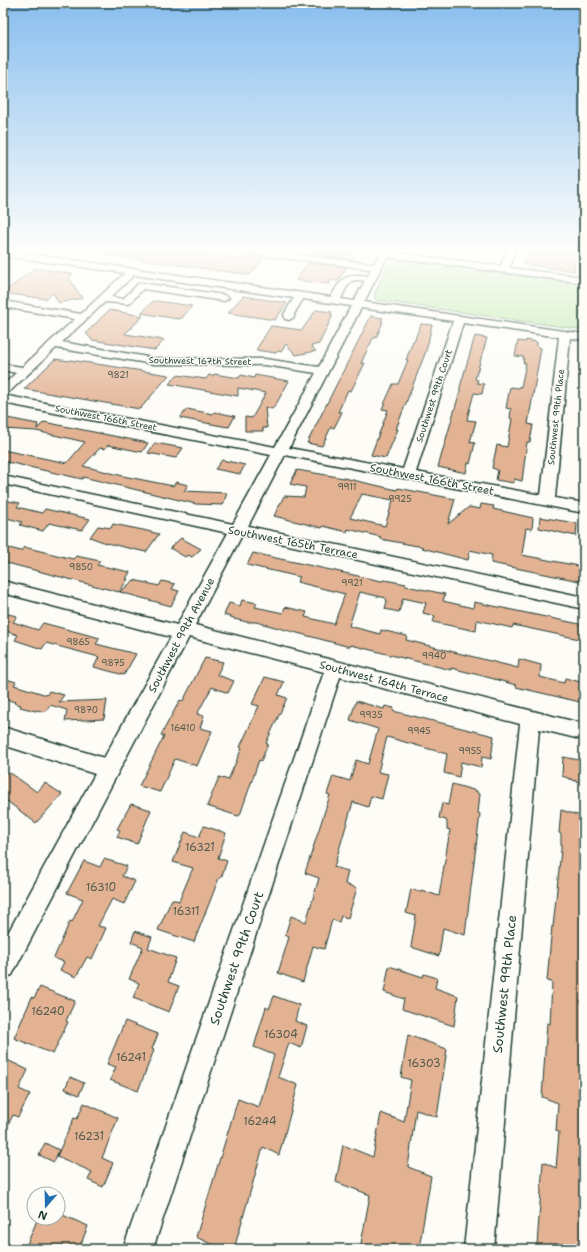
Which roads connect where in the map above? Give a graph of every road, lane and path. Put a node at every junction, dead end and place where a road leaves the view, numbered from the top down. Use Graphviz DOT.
graph roads {
  1 [pos="18,306"];
  2 [pos="95,306"];
  3 [pos="295,306"];
  4 [pos="357,306"];
  5 [pos="368,306"];
  6 [pos="83,317"];
  7 [pos="289,317"];
  8 [pos="459,319"];
  9 [pos="565,334"];
  10 [pos="584,337"];
  11 [pos="54,344"];
  12 [pos="3,367"];
  13 [pos="24,371"];
  14 [pos="323,371"];
  15 [pos="3,391"];
  16 [pos="3,399"];
  17 [pos="279,451"];
  18 [pos="408,474"];
  19 [pos="3,480"];
  20 [pos="548,501"];
  21 [pos="584,508"];
  22 [pos="237,530"];
  23 [pos="3,587"];
  24 [pos="584,603"];
  25 [pos="183,631"];
  26 [pos="334,668"];
  27 [pos="530,718"];
  28 [pos="584,732"];
  29 [pos="3,736"];
  30 [pos="109,769"];
  31 [pos="3,965"];
  32 [pos="138,1249"];
  33 [pos="478,1249"];
  1 -- 6 [label="street"];
  2 -- 6 [label="street"];
  3 -- 7 [label="street"];
  4 -- 14 [label="street, Southwest 99th Avenue"];
  5 -- 8 [label="street"];
  6 -- 11 [label="street"];
  8 -- 9 [label="street"];
  8 -- 18 [label="street, Southwest 99th Court"];
  9 -- 10 [label="street"];
  9 -- 20 [label="street, Southwest 99th Place"];
  11 -- 13 [label="street"];
  11 -- 14 [label="street, Southwest 167th Street"];
  12 -- 13 [label="street"];
  13 -- 15 [label="street"];
  14 -- 17 [label="street, Southwest 99th Avenue"];
  16 -- 17 [label="street, Southwest 166th Street"];
  17 -- 18 [label="street, Southwest 166th Street"];
  17 -- 22 [label="street, Southwest 99th Avenue"];
  18 -- 20 [label="street, Southwest 166th Street"];
  19 -- 22 [label="street, Southwest 165th Terrace"];
  20 -- 21 [label="street, Southwest 166th Street"];
  22 -- 24 [label="street, Southwest 165th Terrace"];
  22 -- 25 [label="street, Southwest 99th Avenue"];
  23 -- 25 [label="street, Southwest 164th Terrace"];
  25 -- 26 [label="street, Southwest 164th Terrace"];
  25 -- 30 [label="street, Southwest 99th Avenue"];
  26 -- 27 [label="street, Southwest 164th Terrace"];
  26 -- 32 [label="street, Southwest 99th Court"];
  27 -- 28 [label="street, Southwest 164th Terrace"];
  27 -- 33 [label="street, Southwest 99th Place"];
  29 -- 30 [label="street"];
  30 -- 31 [label="street, Southwest 99th Avenue"];
}
